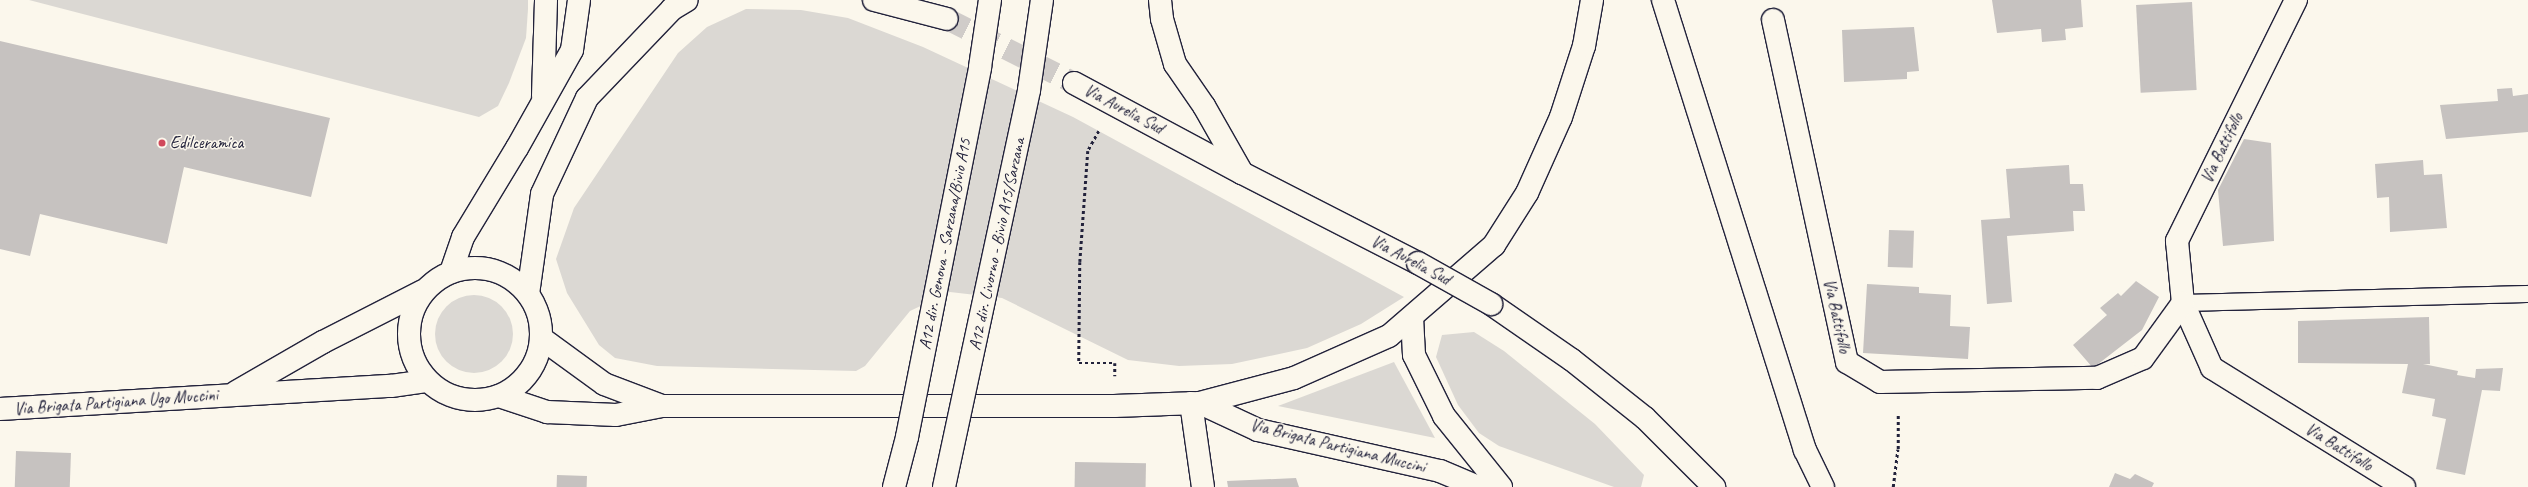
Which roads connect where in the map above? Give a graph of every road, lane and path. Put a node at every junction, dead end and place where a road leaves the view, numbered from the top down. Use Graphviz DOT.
graph roads {
  1 [pos="546,0"];
  2 [pos="579,0"];
  3 [pos="687,0"];
  4 [pos="874,0"];
  5 [pos="926,0"];
  6 [pos="990,0"];
  7 [pos="1042,0"];
  8 [pos="1160,0"];
  9 [pos="1592,0"];
  10 [pos="1663,0"];
  11 [pos="2296,0"];
  12 [pos="1773,20"];
  13 [pos="1074,83"];
  14 [pos="543,100"];
  15 [pos="1116,104"];
  16 [pos="1242,173"];
  17 [pos="451,272"];
  18 [pos="423,292"];
  19 [pos="528,294"];
  20 [pos="2528,294"];
  21 [pos="2183,303"];
  22 [pos="1412,318"];
  23 [pos="542,338"];
  24 [pos="428,381"];
  25 [pos="1880,382"];
  26 [pos="231,394"];
  27 [pos="499,396"];
  28 [pos="1195,403"];
  29 [pos="662,406"];
  30 [pos="1114,406"];
  31 [pos="0,409"];
  32 [pos="894,487"];
  33 [pos="944,487"];
  34 [pos="1203,487"];
  35 [pos="1478,487"];
  36 [pos="1501,487"];
  37 [pos="1714,487"];
  38 [pos="1823,487"];
  39 [pos="1893,487"];
  40 [pos="2404,487"];
  1 -- 14 [label="main road"];
  2 -- 14 [label="main road"];
  3 -- 19 [label="main road"];
  4 -- 5 [label="main road"];
  6 -- 32 [label="main road, A12 dir. Genova - Sarzana/Bivio A15, bridge"];
  7 -- 33 [label="main road, A12 dir. Livorno - Bivio A15/Sarzana, bridge"];
  8 -- 16 [label="main road"];
  9 -- 22 [label="main road"];
  10 -- 38 [label="main road"];
  11 -- 21 [label="main road, Via Battifollo"];
  12 -- 25 [label="main road, Via Battifollo"];
  13 -- 15 [label="main road, Via Aurelia Sud"];
  14 -- 17 [label="main road"];
  15 -- 16 [label="main road, Via Aurelia Sud"];
  15 -- 30 [label="path"];
  16 -- 37 [label="main road, Via Aurelia Sud, bridge"];
  17 -- 18 [label="main road"];
  17 -- 19 [label="main road"];
  18 -- 24 [label="main road"];
  18 -- 26 [label="main road, Via Brigata Partigiana Ugo Muccini"];
  19 -- 23 [label="main road"];
  20 -- 21 [label="lane"];
  21 -- 25 [label="main road"];
  21 -- 40 [label="main road, Via Battifollo"];
  22 -- 28 [label="main road"];
  22 -- 36 [label="main road"];
  23 -- 27 [label="main road"];
  23 -- 29 [label="main road"];
  24 -- 26 [label="main road, Via Brigata Partigiana Ugo Muccini"];
  24 -- 27 [label="main road"];
  25 -- 39 [label="path"];
  26 -- 31 [label="main road, Via Brigata Partigiana Ugo Muccini"];
  27 -- 29 [label="main road"];
  28 -- 30 [label="main road"];
  28 -- 34 [label="main road"];
  28 -- 35 [label="main road, Via Brigata Partigiana Muccini"];
  29 -- 30 [label="main road"];
}
